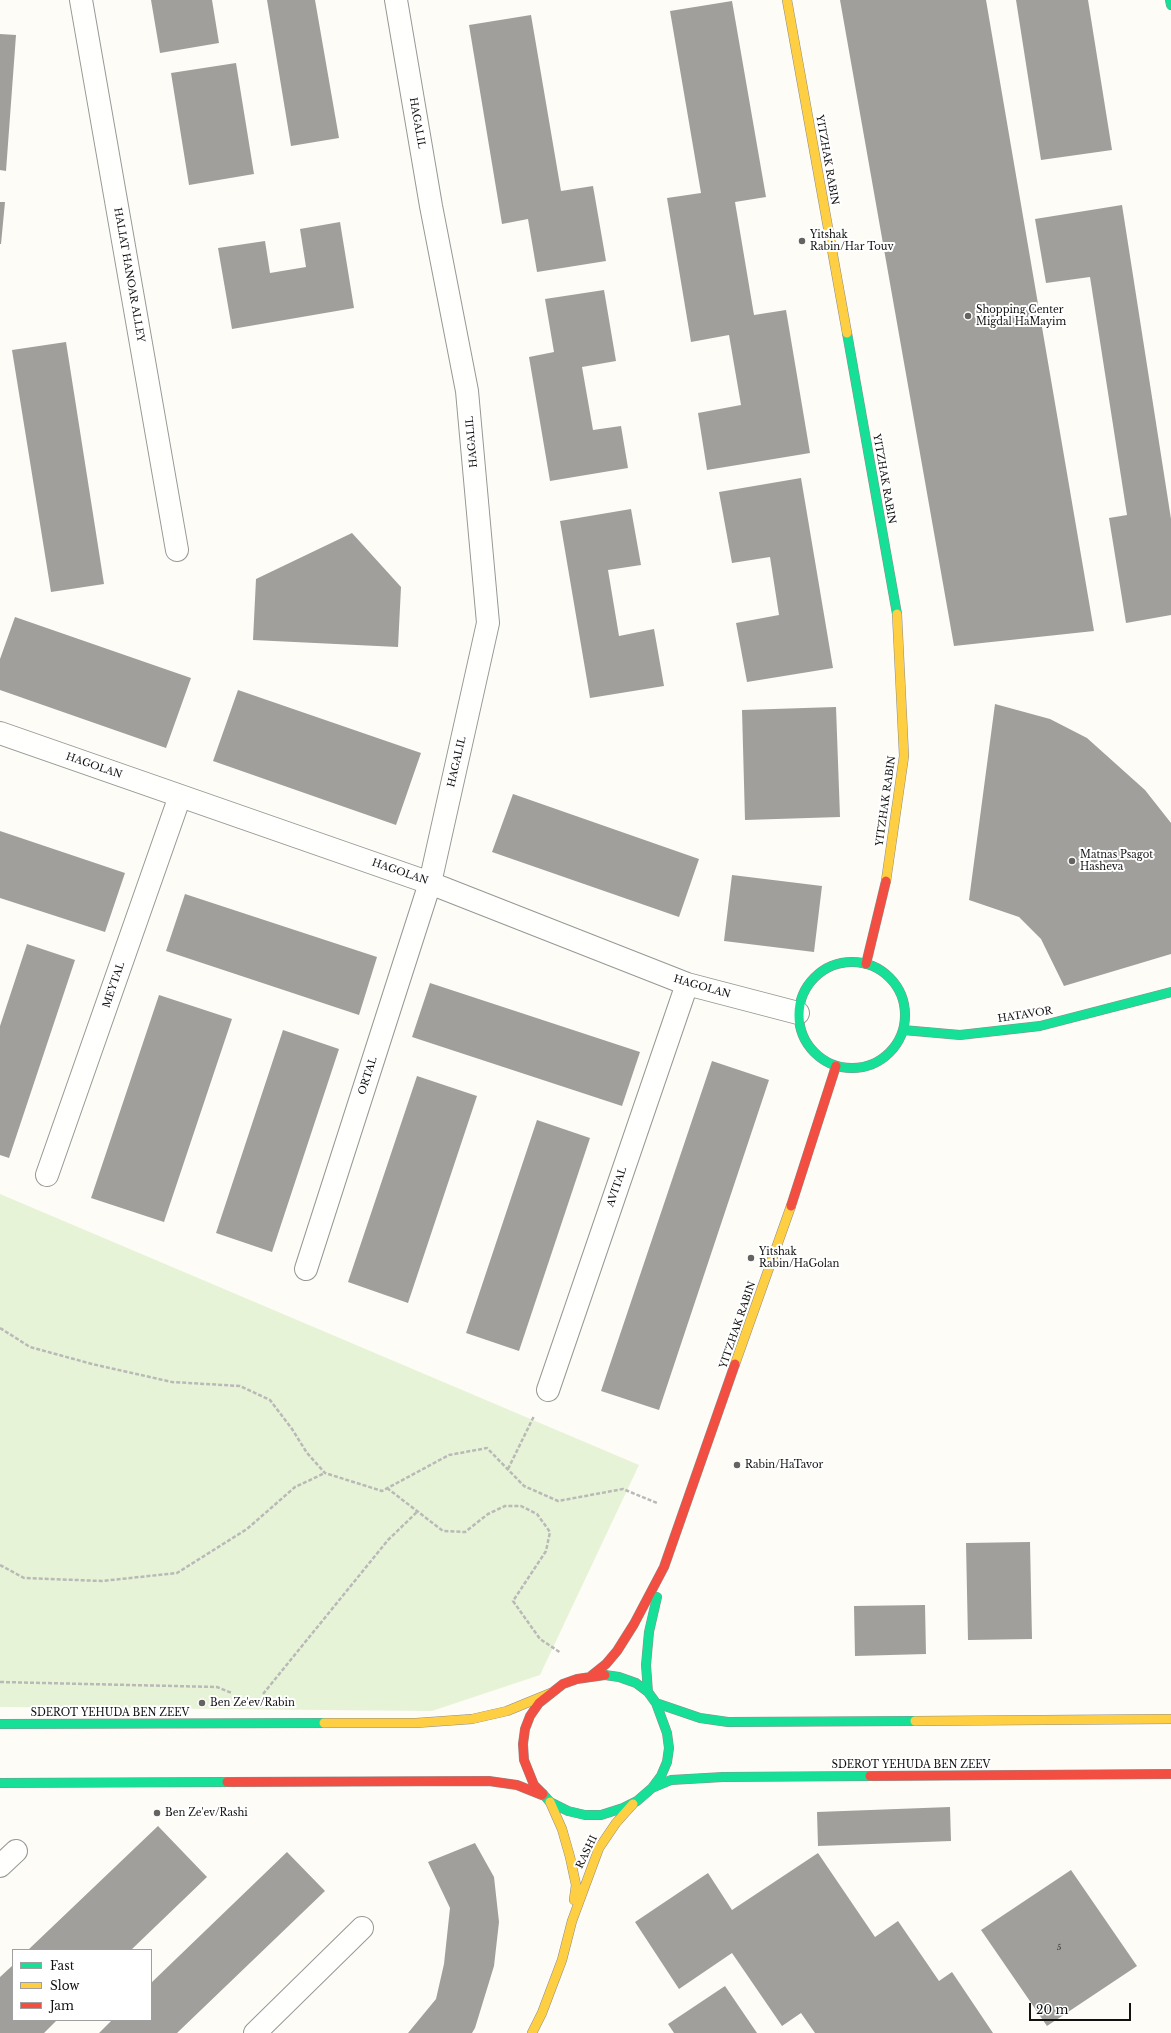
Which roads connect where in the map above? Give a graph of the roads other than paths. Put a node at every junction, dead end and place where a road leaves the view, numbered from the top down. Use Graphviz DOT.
graph roads {
  1 [pos="81,0"];
  2 [pos="396,0"];
  3 [pos="787,0"];
  4 [pos="1170,0"];
  5 [pos="1171,5"];
  6 [pos="177,550"];
  7 [pos="0,733"];
  8 [pos="180,796"];
  9 [pos="430,883"];
  10 [pos="866,964"];
  11 [pos="687,984"];
  12 [pos="1171,992"];
  13 [pos="798,1013"];
  14 [pos="903,1030"];
  15 [pos="836,1066"];
  16 [pos="47,1175"];
  17 [pos="306,1269"];
  18 [pos="548,1390"];
  19 [pos="664,1567"];
  20 [pos="591,1676"];
  21 [pos="648,1692"];
  22 [pos="551,1693"];
  23 [pos="656,1704"];
  24 [pos="1171,1719"];
  25 [pos="0,1724"];
  26 [pos="1171,1774"];
  27 [pos="0,1783"];
  28 [pos="652,1788"];
  29 [pos="542,1795"];
  30 [pos="637,1801"];
  31 [pos="550,1802"];
  32 [pos="16,1851"];
  33 [pos="0,1866"];
  34 [pos="572,1921"];
  35 [pos="362,1928"];
  36 [pos="255,2033"];
  37 [pos="532,2033"];
  1 -- 6 [label="street, HALIAT HANOAR ALLEY"];
  2 -- 9 [label="street, HAGALIL"];
  3 -- 10 [label="street, YITZHAK RABIN"];
  4 -- 5 [label="street"];
  7 -- 8 [label="street, HAGOLAN"];
  8 -- 9 [label="street, HAGOLAN"];
  8 -- 16 [label="street, MEYTAL"];
  9 -- 11 [label="street, HAGOLAN"];
  9 -- 17 [label="street, ORTAL"];
  10 -- 13 [label="street"];
  10 -- 14 [label="street"];
  11 -- 13 [label="street, HAGOLAN"];
  11 -- 18 [label="street, AVITAL"];
  12 -- 14 [label="street, HATAVOR"];
  13 -- 15 [label="street"];
  14 -- 15 [label="street"];
  15 -- 19 [label="street, YITZHAK RABIN"];
  19 -- 20 [label="street, YITZHAK RABIN"];
  19 -- 21 [label="street, YITZHAK RABIN"];
  20 -- 21 [label="street"];
  20 -- 22 [label="street"];
  21 -- 23 [label="street"];
  22 -- 25 [label="street, SDEROT YEHUDA BEN ZEEV"];
  22 -- 29 [label="street"];
  23 -- 24 [label="street"];
  23 -- 28 [label="street"];
  26 -- 28 [label="street, SDEROT YEHUDA BEN ZEEV"];
  27 -- 29 [label="street"];
  28 -- 30 [label="street"];
  29 -- 31 [label="street"];
  30 -- 31 [label="street"];
  30 -- 34 [label="street, RASHI"];
  31 -- 34 [label="street, RASHI"];
  32 -- 33 [label="street"];
  34 -- 37 [label="street, RASHI"];
  35 -- 36 [label="street"];
}
